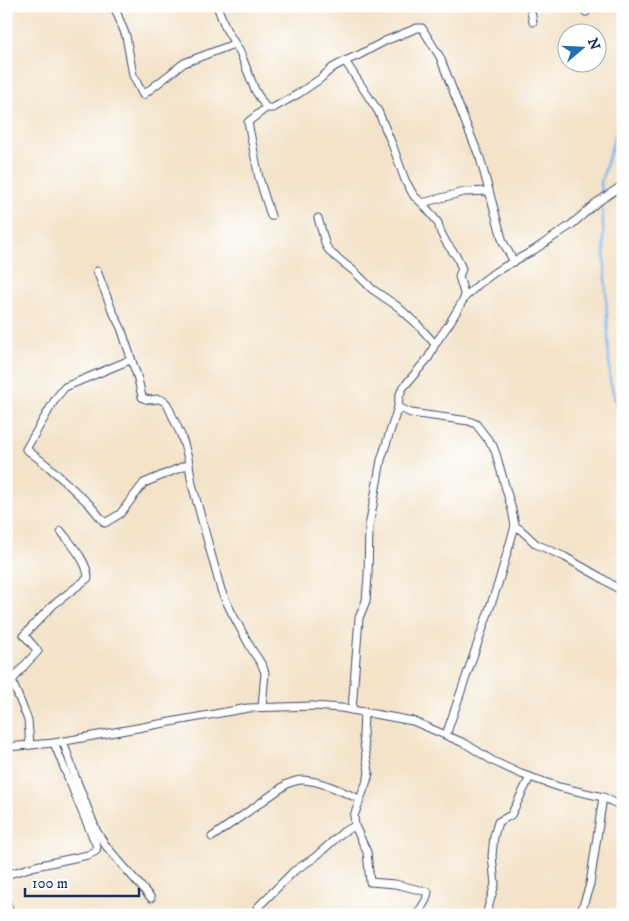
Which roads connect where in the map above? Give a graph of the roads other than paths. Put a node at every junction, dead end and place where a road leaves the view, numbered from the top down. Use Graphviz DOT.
graph roads {
  1 [pos="114,6"];
  2 [pos="217,6"];
  3 [pos="530,6"];
  4 [pos="533,22"];
  5 [pos="234,44"];
  6 [pos="345,61"];
  7 [pos="266,108"];
  8 [pos="623,185"];
  9 [pos="489,191"];
  10 [pos="422,203"];
  11 [pos="271,216"];
  12 [pos="318,218"];
  13 [pos="514,262"];
  14 [pos="97,271"];
  15 [pos="464,297"];
  16 [pos="435,344"];
  17 [pos="130,360"];
  18 [pos="398,408"];
  19 [pos="189,464"];
  20 [pos="515,526"];
  21 [pos="61,531"];
  22 [pos="623,592"];
  23 [pos="262,707"];
  24 [pos="352,710"];
  25 [pos="364,712"];
  26 [pos="446,735"];
  27 [pos="63,741"];
  28 [pos="54,743"];
  29 [pos="30,745"];
  30 [pos="6,747"];
  31 [pos="530,777"];
  32 [pos="603,797"];
  33 [pos="359,799"];
  34 [pos="623,807"];
  35 [pos="355,826"];
  36 [pos="212,836"];
  37 [pos="6,875"];
  38 [pos="151,898"];
  39 [pos="6,901"];
  40 [pos="257,908"];
  41 [pos="11,915"];
  42 [pos="417,915"];
  43 [pos="486,915"];
  44 [pos="580,915"];
  1 -- 5 [label="street"];
  2 -- 5 [label="street"];
  3 -- 4 [label="street"];
  5 -- 7 [label="street"];
  6 -- 7 [label="street"];
  6 -- 9 [label="street"];
  6 -- 10 [label="street"];
  7 -- 11 [label="street"];
  8 -- 13 [label="street"];
  9 -- 10 [label="street"];
  9 -- 13 [label="street"];
  10 -- 15 [label="street"];
  12 -- 16 [label="street"];
  13 -- 15 [label="street"];
  14 -- 17 [label="street"];
  15 -- 16 [label="street"];
  16 -- 18 [label="street"];
  17 -- 19 [label="street"];
  17 -- 19 [label="street"];
  18 -- 20 [label="street"];
  18 -- 24 [label="street"];
  19 -- 23 [label="street"];
  20 -- 22 [label="street"];
  20 -- 26 [label="street"];
  21 -- 29 [label="street"];
  23 -- 24 [label="street"];
  23 -- 27 [label="street"];
  24 -- 25 [label="street"];
  25 -- 26 [label="street"];
  25 -- 33 [label="street"];
  26 -- 31 [label="street"];
  27 -- 28 [label="street"];
  27 -- 38 [label="street"];
  28 -- 29 [label="street"];
  28 -- 37 [label="street"];
  29 -- 30 [label="street"];
  31 -- 32 [label="street"];
  31 -- 43 [label="street"];
  32 -- 34 [label="street"];
  32 -- 44 [label="street"];
  33 -- 35 [label="street"];
  33 -- 36 [label="street"];
  35 -- 40 [label="street"];
  35 -- 42 [label="street"];
  39 -- 41 [label="street"];
}
